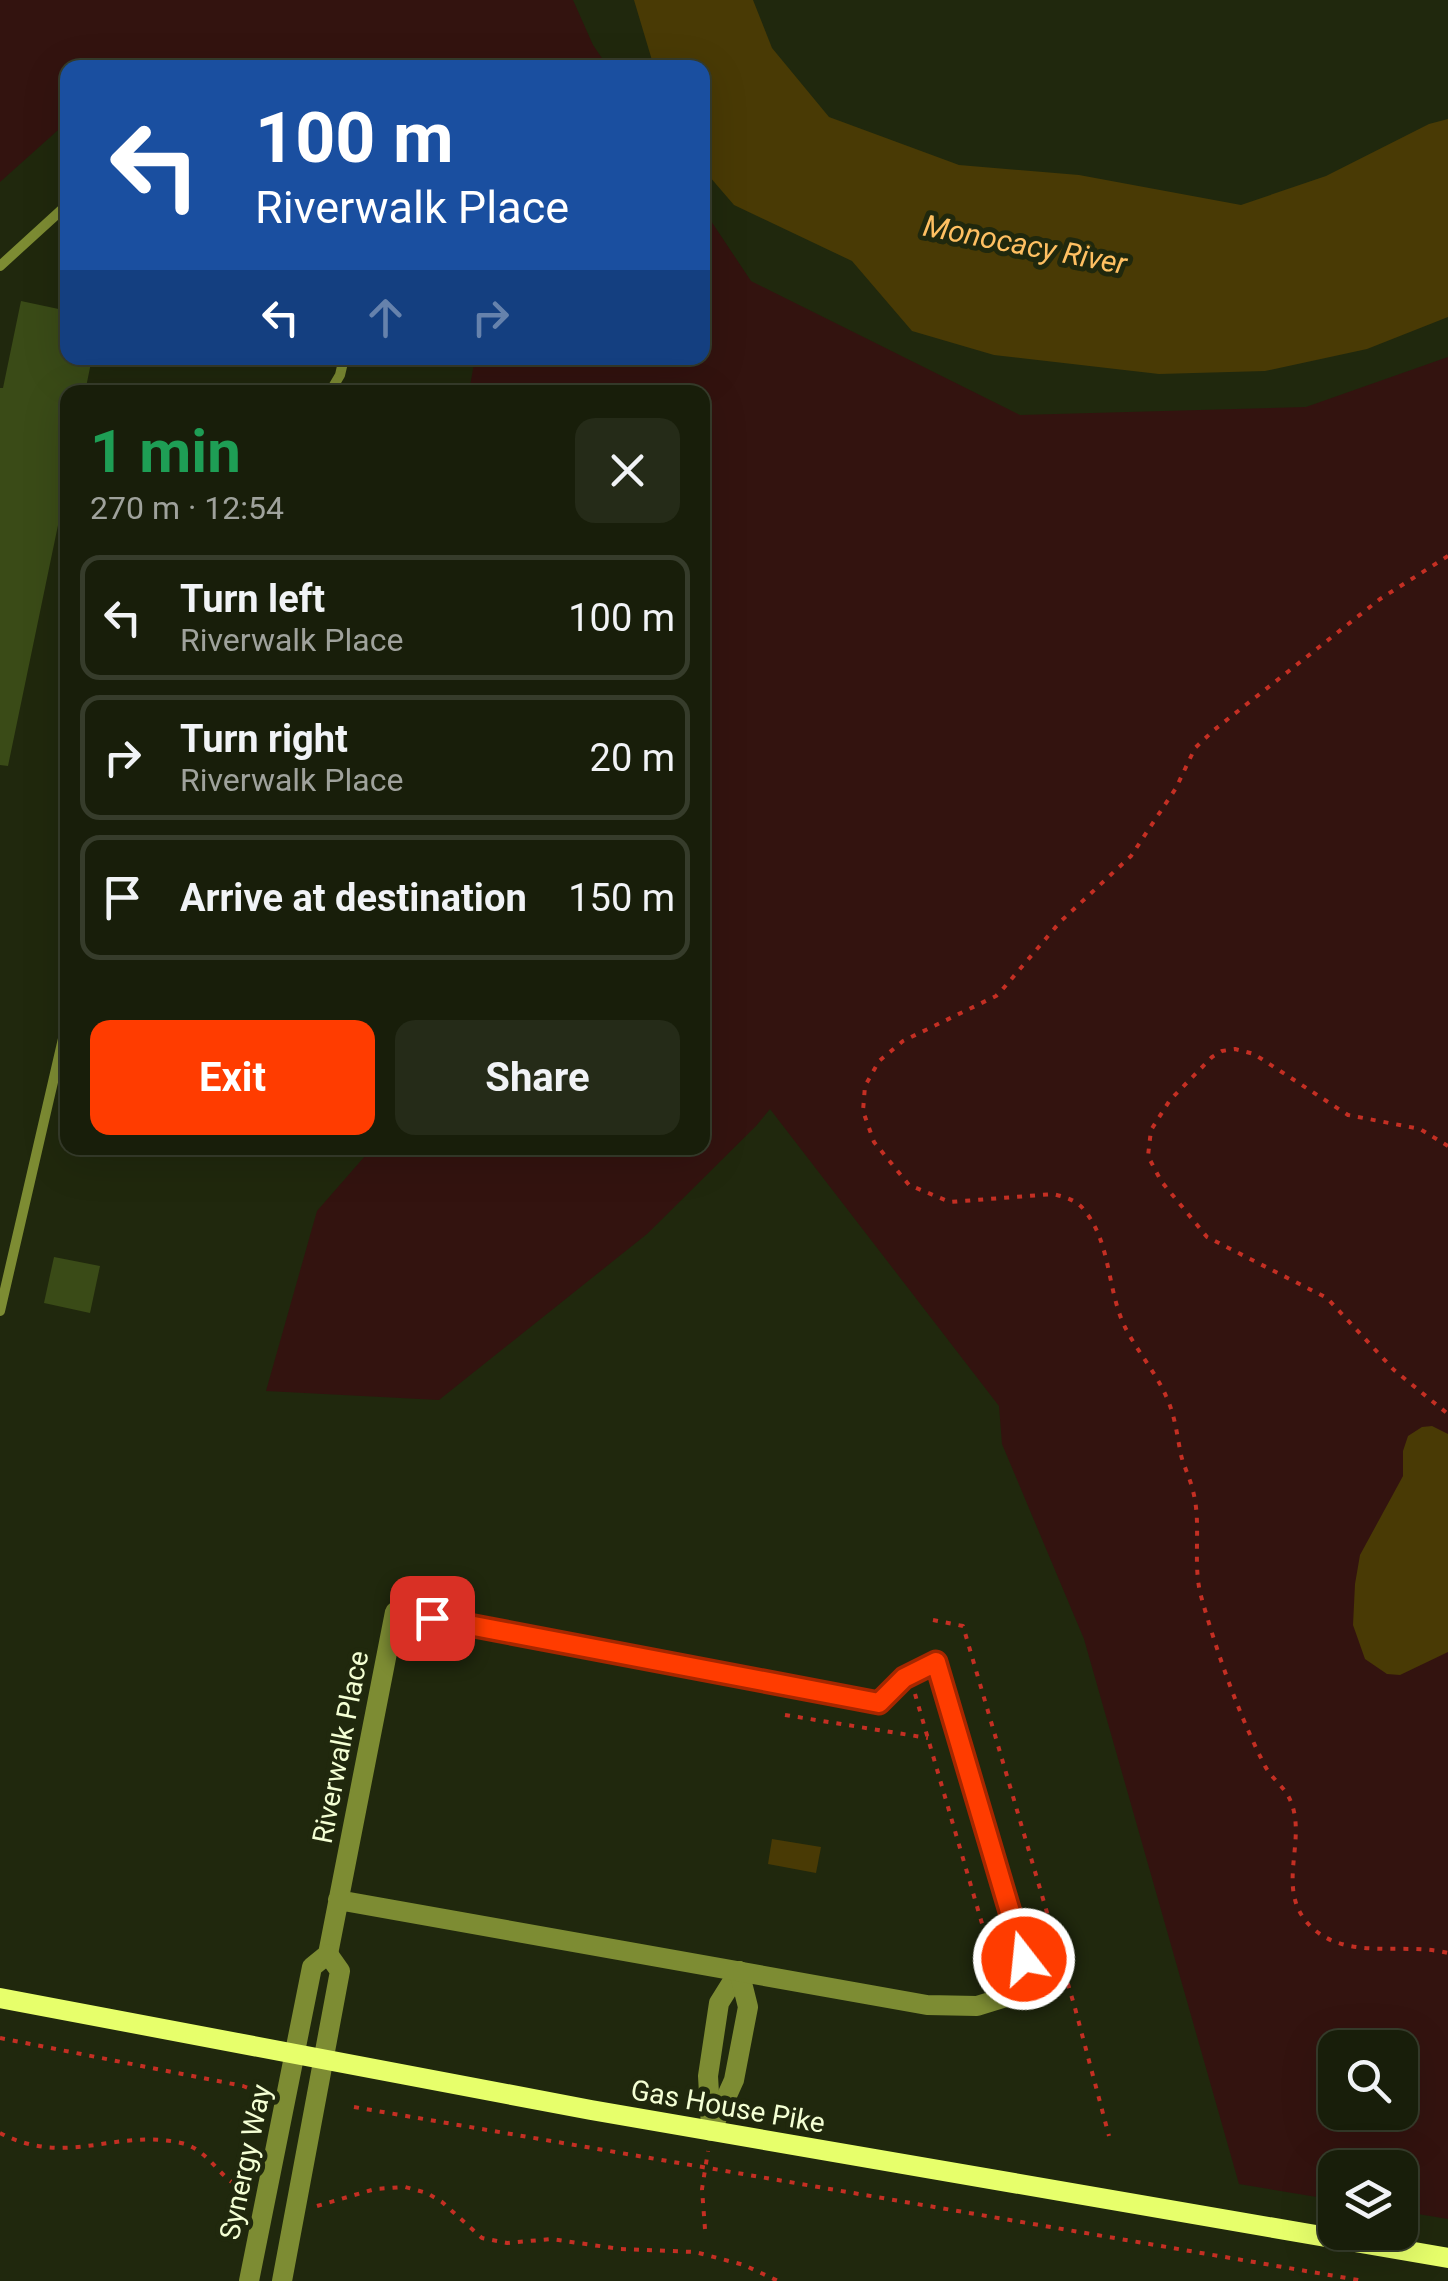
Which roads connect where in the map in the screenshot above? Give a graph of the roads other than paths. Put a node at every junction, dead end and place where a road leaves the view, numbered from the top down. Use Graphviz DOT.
graph roads {
  1 [pos="60,211"];
  2 [pos="0,266"];
  3 [pos="60,1052"];
  4 [pos="0,1311"];
  5 [pos="338,1900"];
  6 [pos="328,1954"];
  7 [pos="739,1971"];
  8 [pos="0,1998"];
  9 [pos="295,2055"];
  10 [pos="325,2060"];
  11 [pos="711,2131"];
  12 [pos="1448,2258"];
  13 [pos="249,2281"];
  14 [pos="282,2281"];
  1 -- 2 [label="lane"];
  3 -- 4 [label="lane"];
  5 -- 6 [label="street, Riverwalk Place"];
  5 -- 7 [label="street, Riverwalk Place"];
  5 -- 7 [label="street, Riverwalk Place"];
  6 -- 9 [label="street, Riverwalk Place"];
  6 -- 10 [label="street, Riverwalk Place"];
  7 -- 11 [label="street"];
  8 -- 9 [label="main road, Gas House Pike"];
  9 -- 10 [label="main road, Gas House Pike"];
  9 -- 13 [label="street, Synergy Way"];
  10 -- 11 [label="main road, Gas House Pike"];
  10 -- 14 [label="street"];
  11 -- 12 [label="main road, Gas House Pike"];
}
